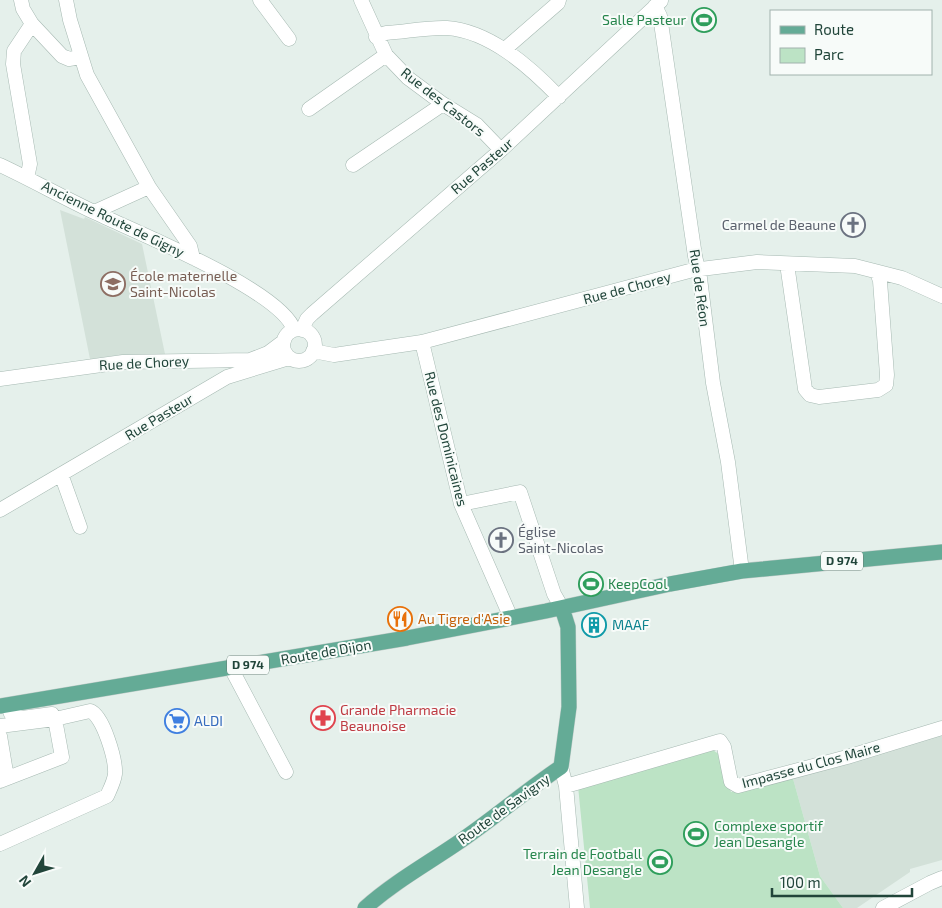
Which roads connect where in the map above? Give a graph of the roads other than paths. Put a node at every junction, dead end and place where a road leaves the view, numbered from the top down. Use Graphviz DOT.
graph roads {
  1 [pos="21,0"];
  2 [pos="66,0"];
  3 [pos="260,0"];
  4 [pos="361,0"];
  5 [pos="559,0"];
  6 [pos="658,3"];
  7 [pos="32,24"];
  8 [pos="376,37"];
  9 [pos="289,39"];
  10 [pos="505,49"];
  11 [pos="386,55"];
  12 [pos="81,57"];
  13 [pos="559,97"];
  14 [pos="443,104"];
  15 [pos="308,109"];
  16 [pos="501,150"];
  17 [pos="0,165"];
  18 [pos="353,165"];
  19 [pos="27,178"];
  20 [pos="149,188"];
  21 [pos="94,212"];
  22 [pos="193,258"];
  23 [pos="787,264"];
  24 [pos="698,269"];
  25 [pos="877,272"];
  26 [pos="942,296"];
  27 [pos="298,330"];
  28 [pos="284,341"];
  29 [pos="422,342"];
  30 [pos="313,351"];
  31 [pos="289,358"];
  32 [pos="0,379"];
  33 [pos="60,474"];
  34 [pos="461,504"];
  35 [pos="0,510"];
  36 [pos="80,526"];
  37 [pos="942,552"];
  38 [pos="742,571"];
  39 [pos="562,608"];
  40 [pos="511,618"];
  41 [pos="231,668"];
  42 [pos="4,706"];
  43 [pos="55,719"];
  44 [pos="0,726"];
  45 [pos="942,728"];
  46 [pos="0,736"];
  47 [pos="561,768"];
  48 [pos="286,772"];
  49 [pos="3,780"];
  50 [pos="566,786"];
  51 [pos="0,844"];
  52 [pos="942,878"];
  53 [pos="365,908"];
  54 [pos="577,908"];
  55 [pos="883,908"];
  1 -- 7 [label="street"];
  2 -- 12 [label="street"];
  3 -- 9 [label="street"];
  4 -- 8 [label="street, Rue des Castors"];
  5 -- 10 [label="street"];
  6 -- 13 [label="street, Rue Pasteur"];
  6 -- 24 [label="street, Rue de Réon"];
  7 -- 12 [label="street"];
  7 -- 19 [label="street"];
  8 -- 10 [label="street"];
  8 -- 11 [label="street, Rue des Castors"];
  10 -- 13 [label="street"];
  11 -- 14 [label="street, Rue des Castors"];
  11 -- 15 [label="street"];
  12 -- 20 [label="street"];
  13 -- 16 [label="street, Rue Pasteur"];
  14 -- 16 [label="street, Rue des Castors"];
  14 -- 18 [label="street"];
  16 -- 27 [label="street, Rue Pasteur"];
  17 -- 19 [label="street, Ancienne Route de Gigny"];
  19 -- 21 [label="street, Ancienne Route de Gigny"];
  20 -- 21 [label="street"];
  20 -- 22 [label="street"];
  21 -- 22 [label="street, Ancienne Route de Gigny"];
  22 -- 27 [label="street, Ancienne Route de Gigny"];
  23 -- 24 [label="street, Rue de Chorey"];
  23 -- 25 [label="street, Rue de Chorey"];
  23 -- 25 [label="street"];
  24 -- 29 [label="street, Rue de Chorey"];
  24 -- 38 [label="street, Rue de Réon"];
  25 -- 26 [label="street, Rue de Chorey"];
  27 -- 28 [label="street"];
  27 -- 30 [label="street"];
  28 -- 31 [label="street"];
  28 -- 32 [label="street, Rue de Chorey"];
  29 -- 30 [label="street, Rue de Chorey"];
  29 -- 34 [label="street, Rue des Dominicaines"];
  30 -- 31 [label="street"];
  31 -- 33 [label="street, Rue Pasteur"];
  33 -- 35 [label="street, Rue Pasteur"];
  33 -- 36 [label="street"];
  34 -- 39 [label="street"];
  34 -- 40 [label="street, Rue des Dominicaines"];
  37 -- 38 [label="main road, D 974"];
  38 -- 39 [label="main road, D 974"];
  39 -- 40 [label="main road, Route de Dijon / D 974"];
  39 -- 47 [label="main road, Route de Savigny"];
  40 -- 41 [label="main road, Route de Dijon / D 974"];
  41 -- 42 [label="main road, Route de Dijon / D 974"];
  41 -- 48 [label="street"];
  42 -- 43 [label="street"];
  43 -- 44 [label="street"];
  43 -- 49 [label="street"];
  43 -- 51 [label="street"];
  45 -- 50 [label="street, Impasse du Clos Maire"];
  46 -- 49 [label="street"];
  47 -- 50 [label="street"];
  47 -- 53 [label="main road, Route de Savigny"];
  50 -- 54 [label="street"];
  52 -- 55 [label="street"];
}
